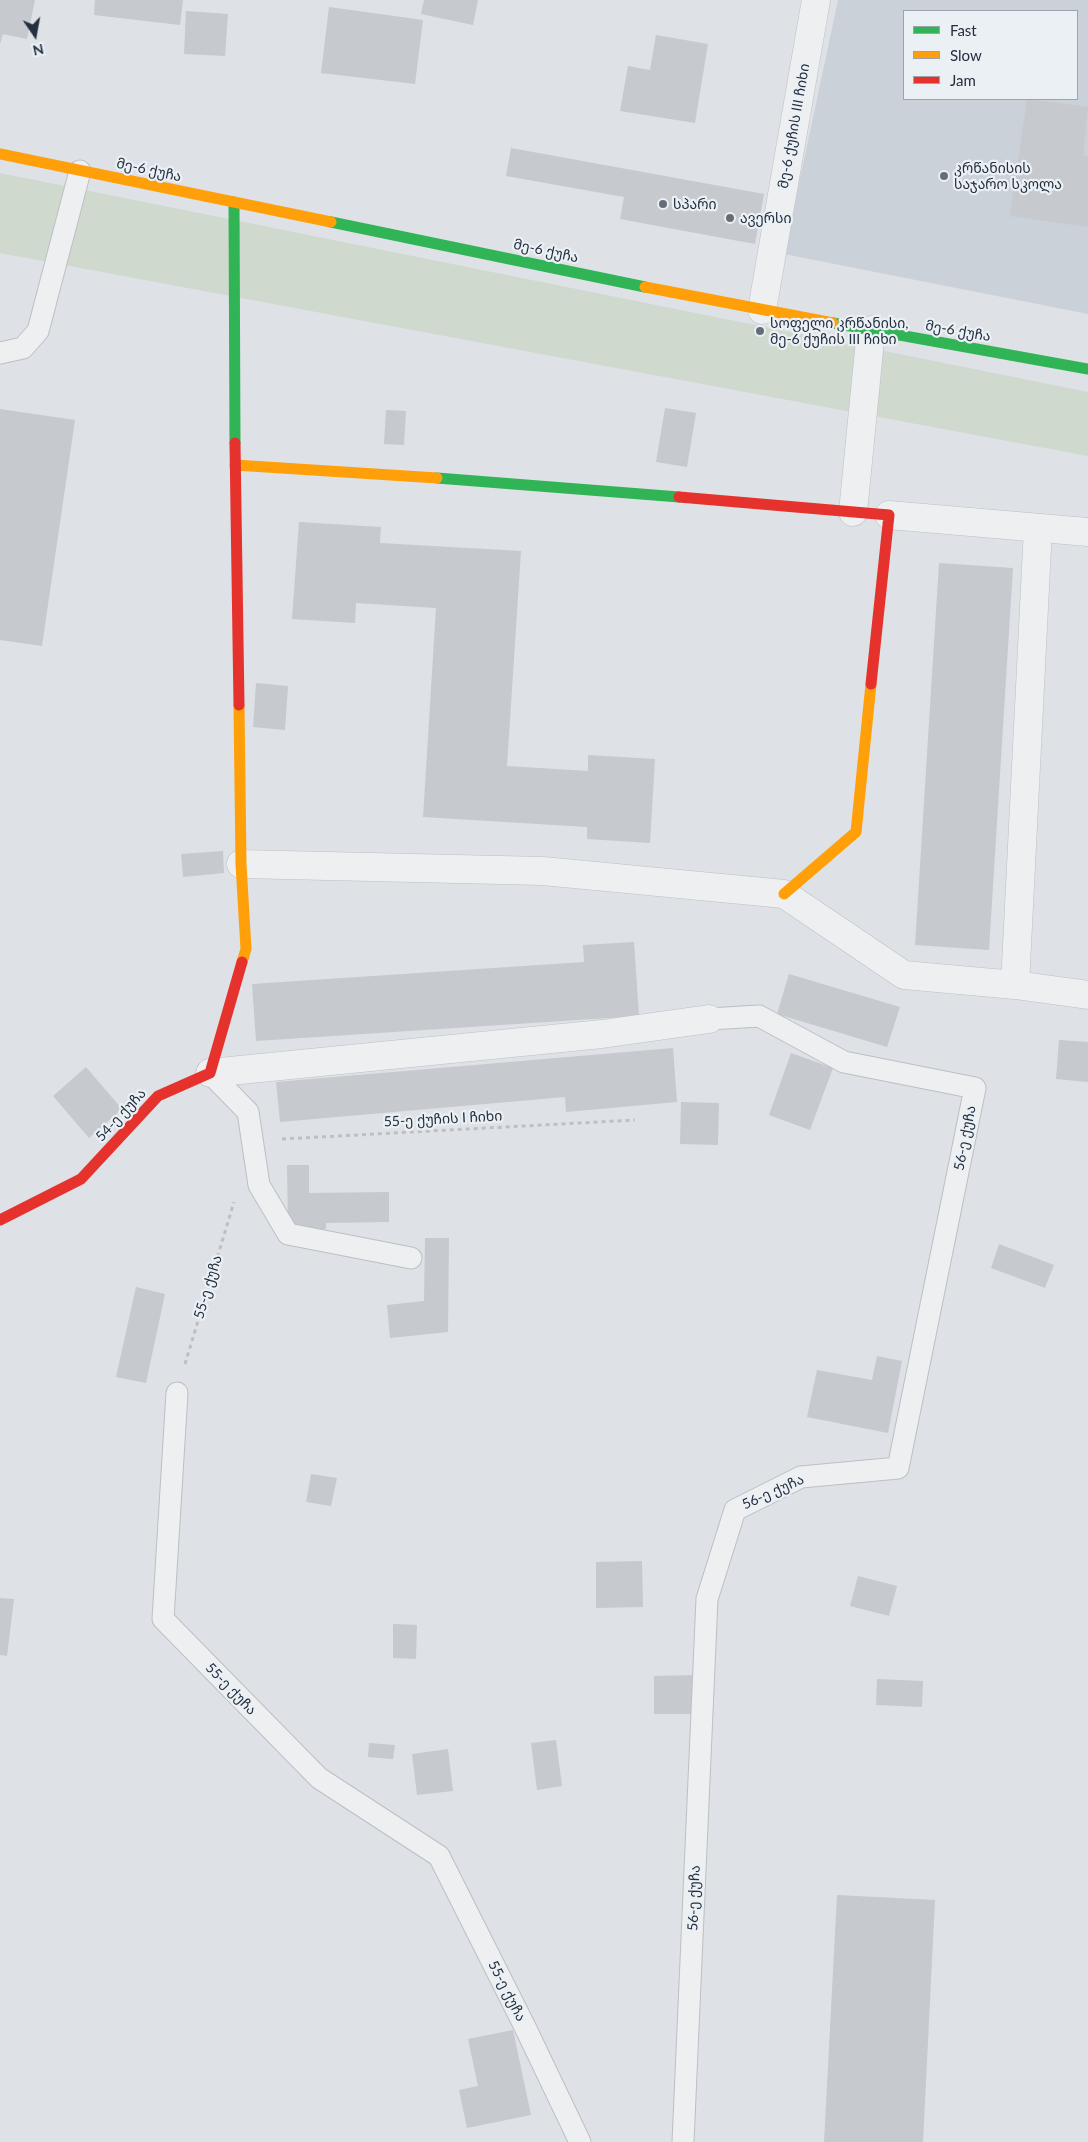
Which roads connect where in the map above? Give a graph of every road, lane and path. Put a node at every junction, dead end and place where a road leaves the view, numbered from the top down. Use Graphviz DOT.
graph roads {
  1 [pos="816,0"];
  2 [pos="0,154"];
  3 [pos="80,171"];
  4 [pos="234,202"];
  5 [pos="762,310"];
  6 [pos="871,330"];
  7 [pos="0,353"];
  8 [pos="1088,369"];
  9 [pos="235,465"];
  10 [pos="853,512"];
  11 [pos="889,515"];
  12 [pos="1038,528"];
  13 [pos="1088,532"];
  14 [pos="241,864"];
  15 [pos="784,894"];
  16 [pos="1015,985"];
  17 [pos="1088,995"];
  18 [pos="709,1019"];
  19 [pos="210,1073"];
  20 [pos="635,1120"];
  21 [pos="252,1141"];
  22 [pos="235,1197"];
  23 [pos="0,1220"];
  24 [pos="411,1258"];
  25 [pos="177,1393"];
  26 [pos="580,2142"];
  27 [pos="683,2142"];
  1 -- 5 [label="street, მე-6 ქუჩის III ჩიხი"];
  2 -- 3 [label="street, მე-6 ქუჩა"];
  3 -- 4 [label="street, მე-6 ქუჩა"];
  3 -- 7 [label="lane"];
  4 -- 5 [label="street, მე-6 ქუჩა"];
  4 -- 9 [label="street"];
  5 -- 6 [label="street, მე-6 ქუჩა"];
  6 -- 8 [label="street, მე-6 ქუჩა"];
  6 -- 10 [label="street"];
  9 -- 10 [label="street"];
  9 -- 14 [label="street"];
  10 -- 11 [label="street"];
  11 -- 12 [label="street"];
  11 -- 15 [label="street"];
  12 -- 13 [label="street"];
  12 -- 16 [label="street"];
  14 -- 15 [label="street"];
  14 -- 19 [label="street"];
  15 -- 16 [label="street"];
  16 -- 17 [label="street"];
  18 -- 19 [label="street"];
  18 -- 27 [label="lane, 56-ე ქუჩა"];
  19 -- 21 [label="lane"];
  19 -- 23 [label="street, 54-ე ქუჩა"];
  20 -- 21 [label="path, 55-ე ქუჩის I ჩიხი"];
  21 -- 24 [label="lane"];
  22 -- 25 [label="path, 55-ე ქუჩა"];
  25 -- 26 [label="lane, 55-ე ქუჩა"];
}
